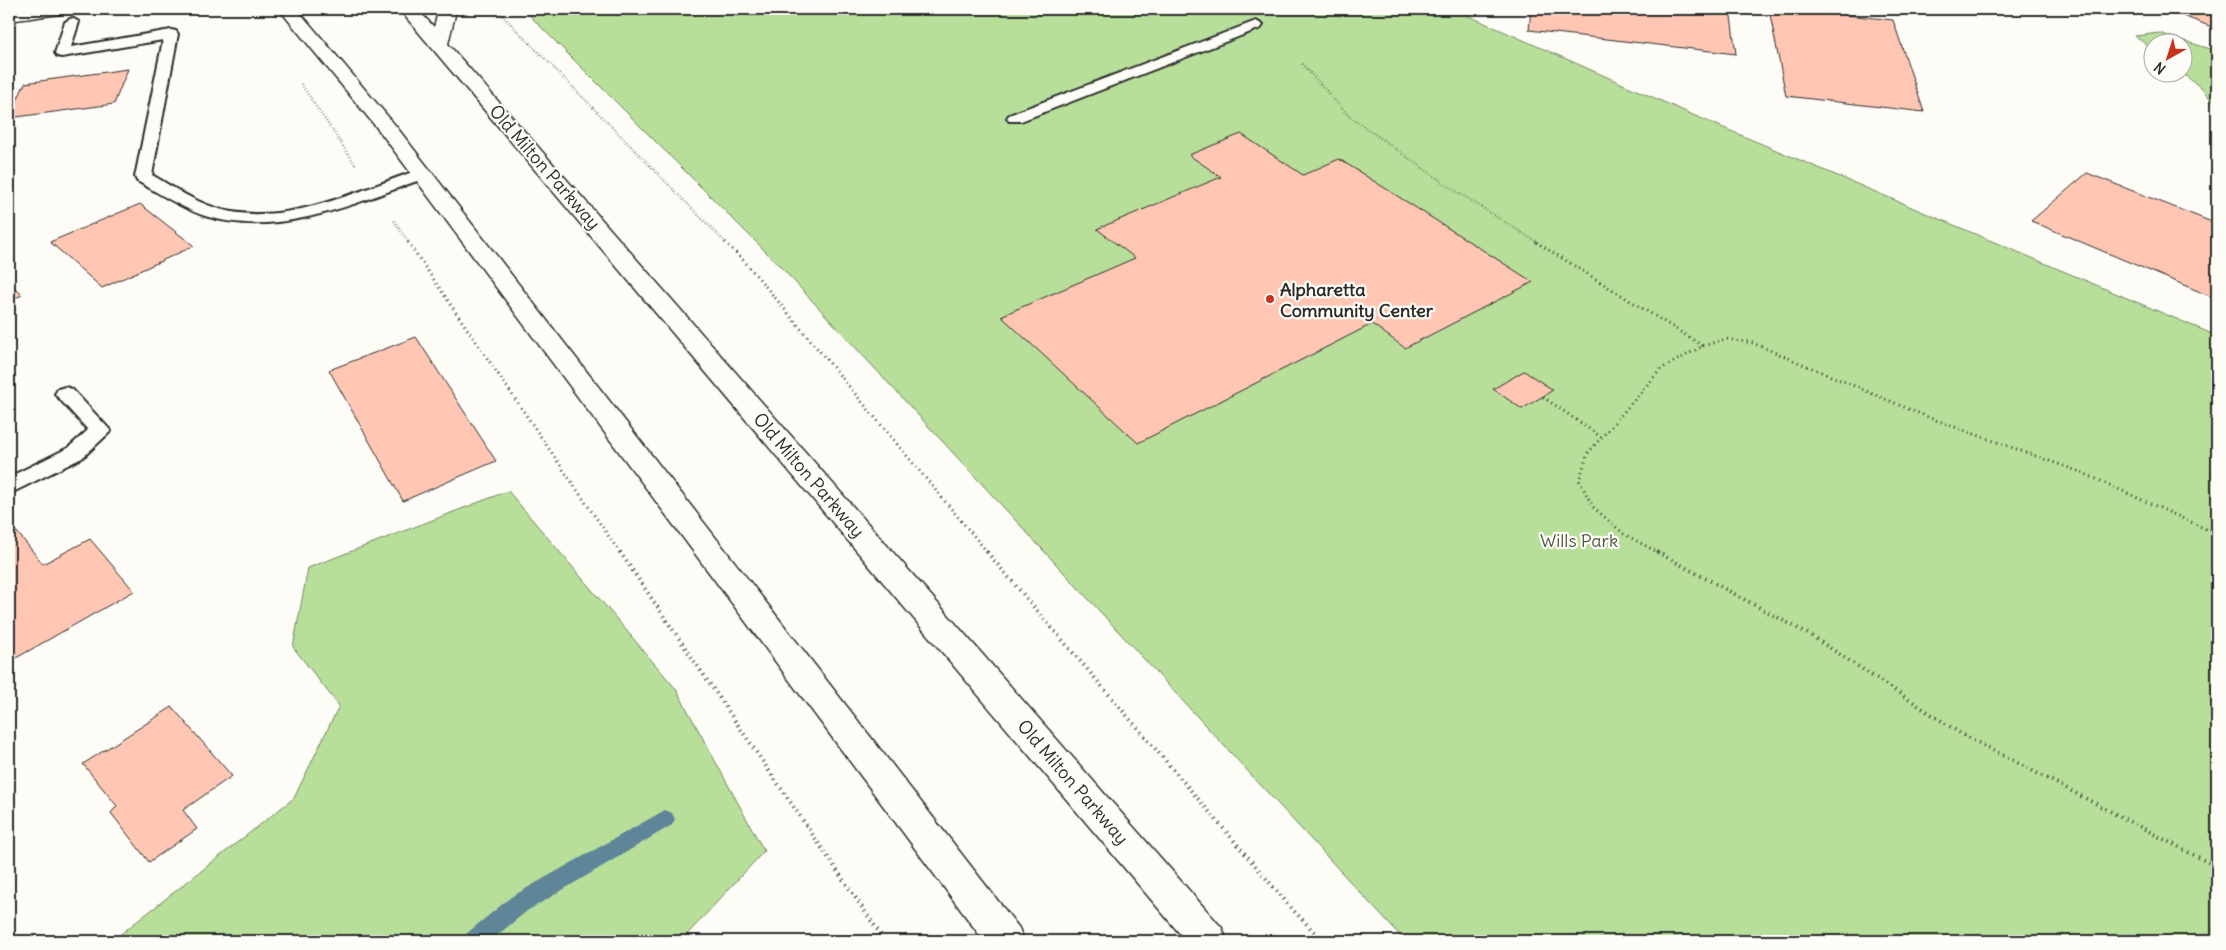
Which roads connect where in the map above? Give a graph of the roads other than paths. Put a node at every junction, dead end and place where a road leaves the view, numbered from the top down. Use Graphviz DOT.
graph roads {
  1 [pos="60,9"];
  2 [pos="288,9"];
  3 [pos="408,9"];
  4 [pos="444,9"];
  5 [pos="9,16"];
  6 [pos="72,22"];
  7 [pos="1256,25"];
  8 [pos="439,44"];
  9 [pos="1016,118"];
  10 [pos="422,174"];
  11 [pos="65,394"];
  12 [pos="9,486"];
  13 [pos="1006,941"];
  14 [pos="1209,941"];
  1 -- 5 [label="main road"];
  2 -- 10 [label="main road"];
  3 -- 8 [label="main road, Old Milton Parkway"];
  4 -- 8 [label="main road"];
  6 -- 10 [label="lane"];
  7 -- 9 [label="lane"];
  8 -- 14 [label="main road, Old Milton Parkway"];
  10 -- 13 [label="main road"];
  11 -- 12 [label="lane"];
}
